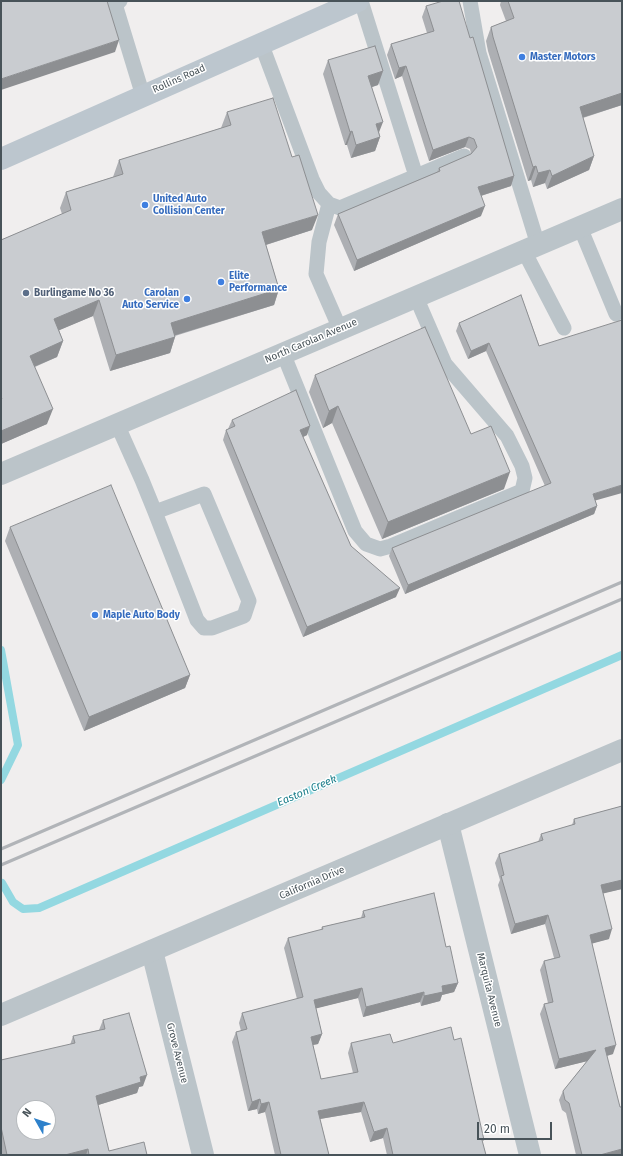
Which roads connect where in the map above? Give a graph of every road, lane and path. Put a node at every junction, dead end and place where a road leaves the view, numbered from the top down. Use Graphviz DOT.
graph roads {
  1 [pos="120,1"];
  2 [pos="360,1"];
  3 [pos="470,1"];
  4 [pos="335,6"];
  5 [pos="261,43"];
  6 [pos="143,96"];
  7 [pos="464,156"];
  8 [pos="1,159"];
  9 [pos="416,176"];
  10 [pos="329,204"];
  11 [pos="622,209"];
  12 [pos="580,227"];
  13 [pos="531,248"];
  14 [pos="416,297"];
  15 [pos="616,314"];
  16 [pos="564,328"];
  17 [pos="340,329"];
  18 [pos="283,353"];
  19 [pos="117,424"];
  20 [pos="1,474"];
  21 [pos="155,512"];
  22 [pos="622,750"];
  23 [pos="448,824"];
  24 [pos="152,951"];
  25 [pos="1,1015"];
  26 [pos="203,1155"];
  27 [pos="530,1155"];
  1 -- 6 [label="lane"];
  2 -- 4 [label="main road, Rollins Road"];
  2 -- 9 [label="lane"];
  3 -- 13 [label="lane"];
  4 -- 5 [label="main road, Rollins Road"];
  5 -- 6 [label="main road, Rollins Road"];
  5 -- 10 [label="lane"];
  6 -- 8 [label="main road, Rollins Road"];
  7 -- 9 [label="lane"];
  9 -- 10 [label="lane"];
  10 -- 17 [label="lane"];
  11 -- 12 [label="street, North Carolan Avenue"];
  12 -- 13 [label="street, North Carolan Avenue"];
  12 -- 15 [label="lane"];
  13 -- 14 [label="street, North Carolan Avenue"];
  13 -- 16 [label="lane"];
  14 -- 17 [label="street, North Carolan Avenue"];
  14 -- 18 [label="lane"];
  17 -- 18 [label="street, North Carolan Avenue"];
  18 -- 19 [label="street, North Carolan Avenue"];
  19 -- 20 [label="street, North Carolan Avenue"];
  19 -- 21 [label="lane"];
  21 -- 21 [label="lane"];
  22 -- 23 [label="street, California Drive"];
  23 -- 24 [label="street, California Drive"];
  23 -- 27 [label="street, Marquita Avenue"];
  24 -- 25 [label="street, California Drive"];
  24 -- 26 [label="street, Grove Avenue"];
}
